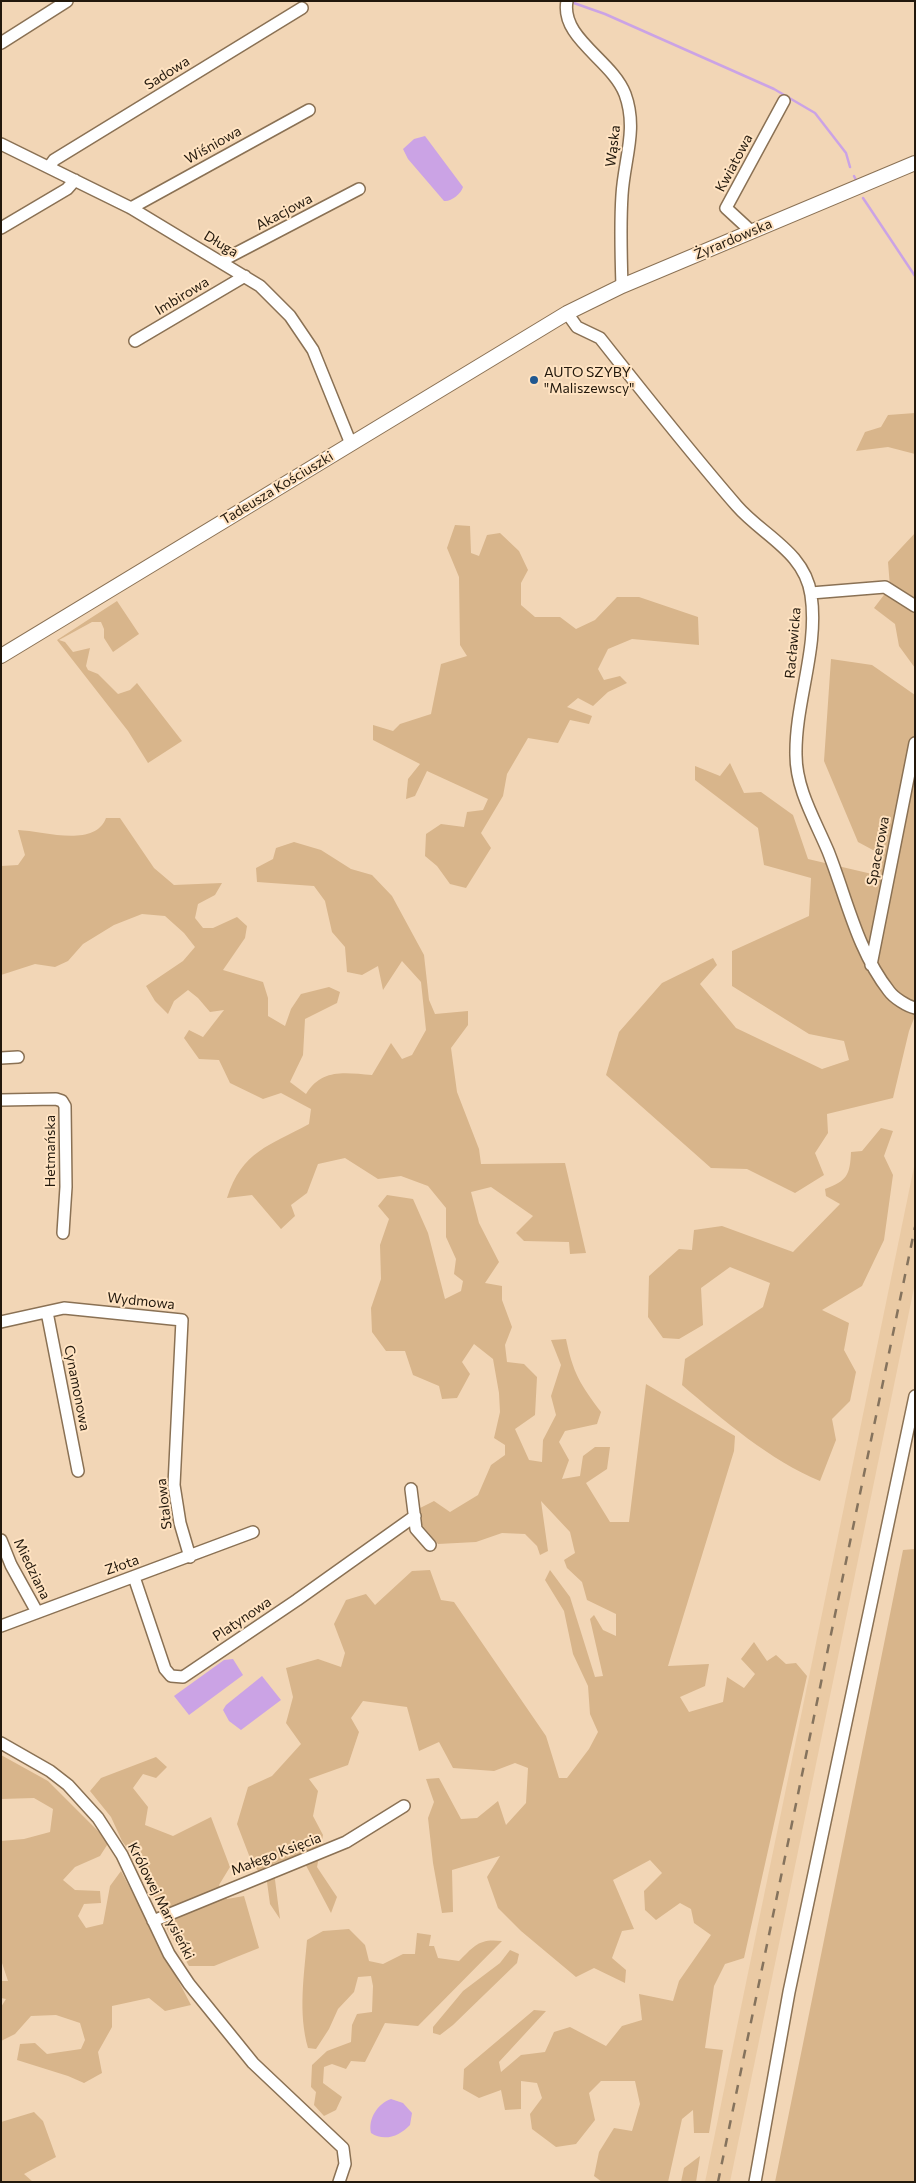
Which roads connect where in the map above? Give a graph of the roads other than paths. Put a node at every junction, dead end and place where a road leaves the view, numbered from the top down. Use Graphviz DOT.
graph roads {
  1 [pos="68,1"];
  2 [pos="567,1"];
  3 [pos="302,8"];
  4 [pos="1,43"];
  5 [pos="784,101"];
  6 [pos="309,110"];
  7 [pos="1,144"];
  8 [pos="915,163"];
  9 [pos="49,167"];
  10 [pos="75,180"];
  11 [pos="359,189"];
  12 [pos="131,208"];
  13 [pos="1,228"];
  14 [pos="752,232"];
  15 [pos="223,263"];
  16 [pos="244,276"];
  17 [pos="622,286"];
  18 [pos="566,313"];
  19 [pos="553,321"];
  20 [pos="135,341"];
  21 [pos="351,444"];
  22 [pos="811,593"];
  23 [pos="915,606"];
  24 [pos="1,656"];
  25 [pos="915,743"];
  26 [pos="872,964"];
  27 [pos="915,1008"];
  28 [pos="18,1057"];
  29 [pos="1,1058"];
  30 [pos="1,1100"];
  31 [pos="63,1233"];
  32 [pos="47,1312"];
  33 [pos="1,1322"];
  34 [pos="915,1396"];
  35 [pos="177,1446"];
  36 [pos="78,1471"];
  37 [pos="411,1489"];
  38 [pos="414,1516"];
  39 [pos="253,1532"];
  40 [pos="1,1540"];
  41 [pos="430,1545"];
  42 [pos="190,1557"];
  43 [pos="134,1577"];
  44 [pos="37,1612"];
  45 [pos="1,1626"];
  46 [pos="1,1743"];
  47 [pos="404,1806"];
  48 [pos="153,1921"];
  49 [pos="339,2182"];
  50 [pos="755,2182"];
  1 -- 4 [label="street"];
  2 -- 17 [label="street, Wąska"];
  3 -- 9 [label="street, Sadowa"];
  5 -- 14 [label="street, Kwiatowa"];
  6 -- 12 [label="street, Wiśniowa"];
  7 -- 9 [label="street, Długa"];
  8 -- 14 [label="main road, Żyrardowska"];
  9 -- 10 [label="street, Długa"];
  10 -- 12 [label="street, Długa"];
  10 -- 13 [label="street"];
  11 -- 15 [label="street, Akacjowa"];
  12 -- 15 [label="street, Długa"];
  14 -- 17 [label="main road, Żyrardowska"];
  15 -- 16 [label="street, Długa"];
  16 -- 20 [label="street, Imbirowa"];
  16 -- 21 [label="street, Długa"];
  17 -- 18 [label="main road, Żyrardowska"];
  18 -- 19 [label="main road, Żyrardowska"];
  18 -- 22 [label="street, Racławicka"];
  19 -- 21 [label="main road, Tadeusza Kościuszki"];
  21 -- 24 [label="main road, Tadeusza Kościuszki"];
  22 -- 23 [label="street"];
  22 -- 26 [label="street, Racławicka"];
  25 -- 26 [label="street, Spacerowa"];
  26 -- 27 [label="street, Racławicka"];
  28 -- 29 [label="street"];
  30 -- 31 [label="street, Hetmańska"];
  32 -- 33 [label="street, Wydmowa"];
  32 -- 35 [label="street, Wydmowa"];
  32 -- 36 [label="street, Cynamonowa"];
  34 -- 50 [label="street"];
  35 -- 42 [label="street, Stalowa"];
  37 -- 38 [label="street"];
  38 -- 41 [label="street"];
  38 -- 43 [label="street, Platynowa"];
  39 -- 42 [label="street, Złota"];
  40 -- 44 [label="street, Miedziana"];
  42 -- 43 [label="street, Złota"];
  43 -- 44 [label="street, Złota"];
  44 -- 45 [label="street, Złota"];
  46 -- 48 [label="street, Królowej Marysieńki"];
  47 -- 48 [label="street, Małego Księcia"];
  48 -- 49 [label="street, Królowej Marysieńki"];
}
